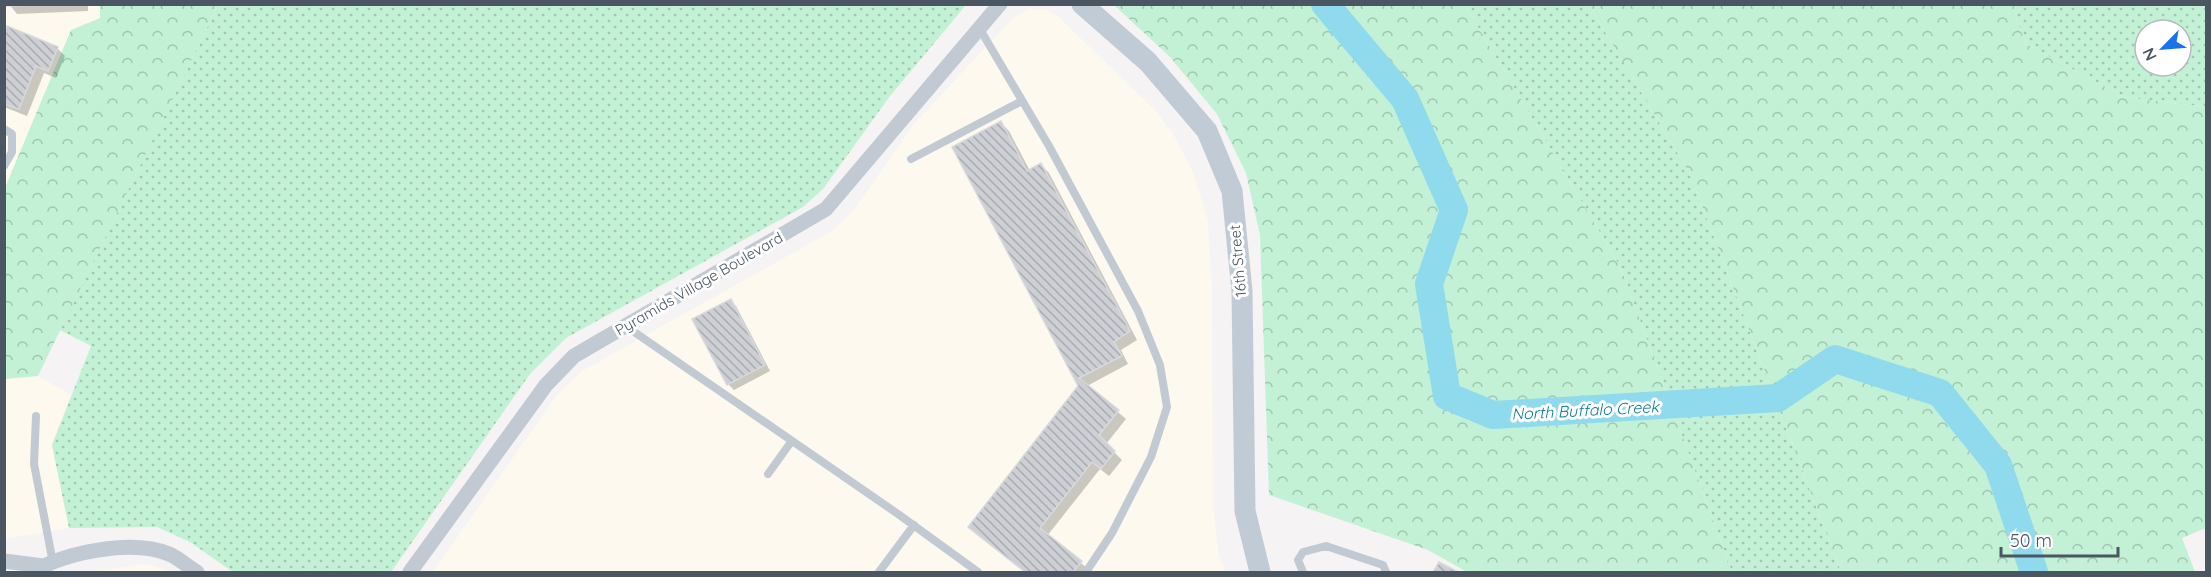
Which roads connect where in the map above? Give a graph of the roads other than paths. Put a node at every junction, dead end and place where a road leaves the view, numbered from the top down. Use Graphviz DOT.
graph roads {
  1 [pos="1000,4"];
  2 [pos="1082,4"];
  3 [pos="981,31"];
  4 [pos="1022,101"];
  5 [pos="4,129"];
  6 [pos="911,159"];
  7 [pos="4,166"];
  8 [pos="627,327"];
  9 [pos="36,416"];
  10 [pos="791,442"];
  11 [pos="768,474"];
  12 [pos="914,525"];
  13 [pos="4,561"];
  14 [pos="45,569"];
  15 [pos="197,573"];
  16 [pos="410,573"];
  17 [pos="879,573"];
  18 [pos="978,573"];
  19 [pos="1086,573"];
  20 [pos="1260,573"];
  21 [pos="1304,573"];
  22 [pos="1386,573"];
  1 -- 3 [label="street, Pyramids Village Boulevard"];
  2 -- 20 [label="street, 16th Street"];
  3 -- 4 [label="lane"];
  3 -- 8 [label="street, Pyramids Village Boulevard"];
  4 -- 6 [label="lane"];
  4 -- 19 [label="lane"];
  5 -- 7 [label="lane"];
  8 -- 10 [label="lane"];
  8 -- 16 [label="street, Pyramids Village Boulevard"];
  9 -- 14 [label="lane"];
  10 -- 11 [label="lane"];
  10 -- 12 [label="lane"];
  12 -- 17 [label="lane"];
  12 -- 18 [label="lane"];
  13 -- 14 [label="street"];
  14 -- 15 [label="street"];
  21 -- 22 [label="lane"];
}
